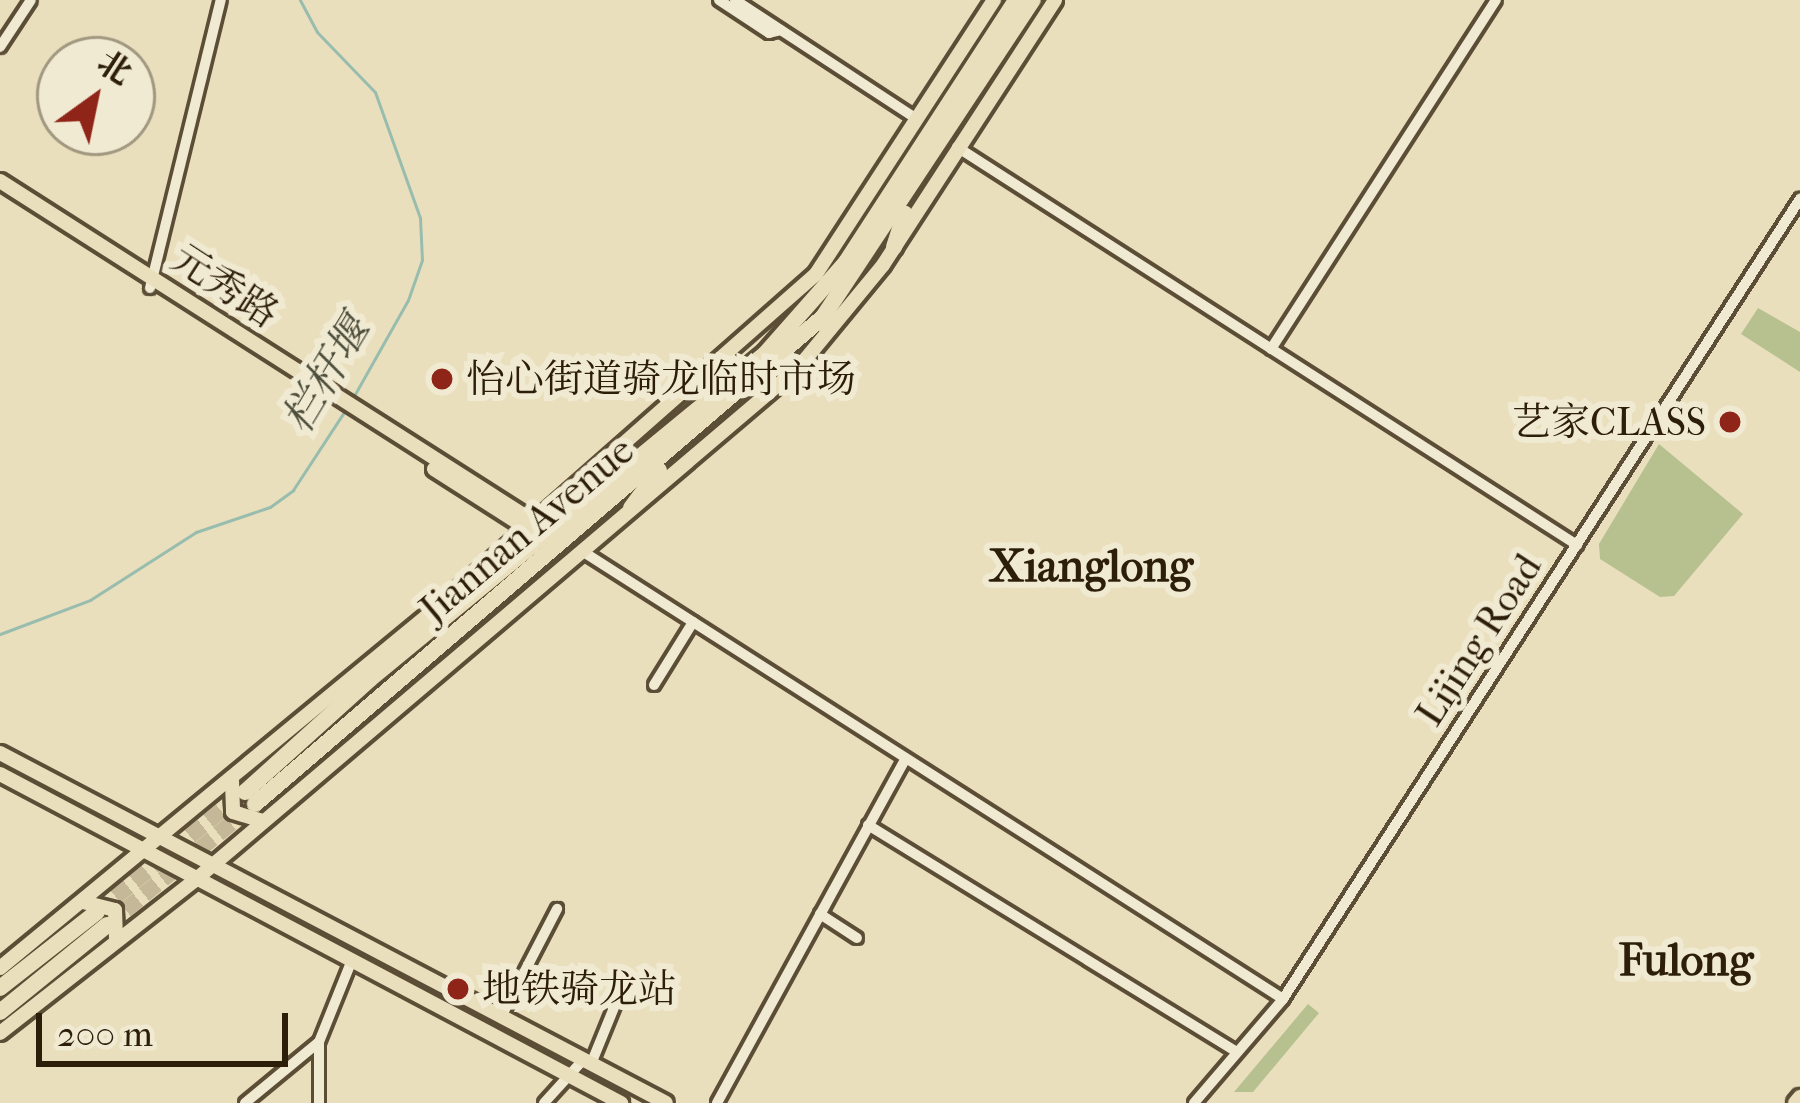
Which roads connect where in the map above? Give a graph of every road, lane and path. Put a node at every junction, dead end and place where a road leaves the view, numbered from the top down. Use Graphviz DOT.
graph roads {
  1 [pos="31,0"];
  2 [pos="221,0"];
  3 [pos="719,0"];
  4 [pos="735,0"];
  5 [pos="994,0"];
  6 [pos="1016,0"];
  7 [pos="1033,0"];
  8 [pos="1055,0"];
  9 [pos="1496,0"];
  10 [pos="781,30"];
  11 [pos="0,46"];
  12 [pos="917,118"];
  13 [pos="951,129"];
  14 [pos="957,147"];
  15 [pos="0,181"];
  16 [pos="0,192"];
  17 [pos="1800,199"];
  18 [pos="894,247"];
  19 [pos="152,284"];
  20 [pos="1271,349"];
  21 [pos="678,444"];
  22 [pos="631,508"];
  23 [pos="532,526"];
  24 [pos="1577,545"];
  25 [pos="582,551"];
  26 [pos="505,574"];
  27 [pos="445,601"];
  28 [pos="693,622"];
  29 [pos="654,686"];
  30 [pos="0,753"];
  31 [pos="905,758"];
  32 [pos="0,775"];
  33 [pos="249,800"];
  34 [pos="868,825"];
  35 [pos="162,840"];
  36 [pos="146,853"];
  37 [pos="208,868"];
  38 [pos="194,881"];
  39 [pos="557,908"];
  40 [pos="820,914"];
  41 [pos="101,920"];
  42 [pos="857,938"];
  43 [pos="352,960"];
  44 [pos="0,968"];
  45 [pos="625,983"];
  46 [pos="0,988"];
  47 [pos="1283,999"];
  48 [pos="0,1012"];
  49 [pos="501,1017"];
  50 [pos="0,1033"];
  51 [pos="319,1042"];
  52 [pos="1237,1052"];
  53 [pos="587,1062"];
  54 [pos="570,1076"];
  55 [pos="244,1103"];
  56 [pos="319,1103"];
  57 [pos="544,1103"];
  58 [pos="621,1103"];
  59 [pos="666,1103"];
  60 [pos="717,1103"];
  61 [pos="1194,1103"];
  1 -- 11 [label="street"];
  2 -- 19 [label="street"];
  3 -- 10 [label="street"];
  4 -- 10 [label="street"];
  5 -- 12 [label="main road"];
  6 -- 26 [label="highway, Jiannan Avenue"];
  7 -- 13 [label="highway, Jiannan Avenue"];
  8 -- 14 [label="main road"];
  9 -- 20 [label="street"];
  10 -- 12 [label="street"];
  12 -- 23 [label="main road"];
  13 -- 18 [label="highway"];
  13 -- 21 [label="highway, Jiannan Avenue"];
  14 -- 18 [label="main road"];
  14 -- 20 [label="street"];
  15 -- 19 [label="main road, 元秀路"];
  16 -- 19 [label="main road, 元秀路"];
  17 -- 24 [label="street, Lijing Road"];
  18 -- 22 [label="main road"];
  19 -- 23 [label="main road, 元秀路"];
  20 -- 24 [label="street"];
  21 -- 22 [label="highway"];
  21 -- 33 [label="highway, Jiannan Avenue"];
  22 -- 25 [label="main road"];
  23 -- 27 [label="main road"];
  24 -- 47 [label="street, Lijing Road"];
  25 -- 28 [label="street"];
  25 -- 33 [label="main road"];
  26 -- 27 [label="highway"];
  26 -- 33 [label="highway, Jiannan Avenue"];
  27 -- 33 [label="main road"];
  28 -- 29 [label="street"];
  28 -- 31 [label="street"];
  30 -- 35 [label="main road"];
  31 -- 34 [label="street"];
  31 -- 47 [label="street"];
  32 -- 36 [label="main road"];
  33 -- 35 [label="main road"];
  33 -- 37 [label="main road"];
  34 -- 40 [label="street"];
  34 -- 52 [label="street"];
  35 -- 36 [label="main road"];
  35 -- 37 [label="main road"];
  36 -- 38 [label="main road"];
  36 -- 41 [label="main road"];
  37 -- 38 [label="main road"];
  37 -- 49 [label="main road"];
  38 -- 41 [label="main road"];
  38 -- 43 [label="main road"];
  39 -- 49 [label="street"];
  40 -- 42 [label="street"];
  40 -- 60 [label="street"];
  41 -- 44 [label="main road"];
  41 -- 46 [label="highway"];
  41 -- 48 [label="highway"];
  41 -- 50 [label="main road"];
  43 -- 51 [label="street"];
  43 -- 54 [label="main road"];
  45 -- 53 [label="street"];
  47 -- 52 [label="street, Lijing Road"];
  49 -- 53 [label="main road"];
  51 -- 55 [label="street"];
  51 -- 56 [label="street"];
  52 -- 61 [label="street, Lijing Road"];
  53 -- 54 [label="street"];
  53 -- 59 [label="main road"];
  54 -- 57 [label="street"];
  54 -- 58 [label="main road"];
}
